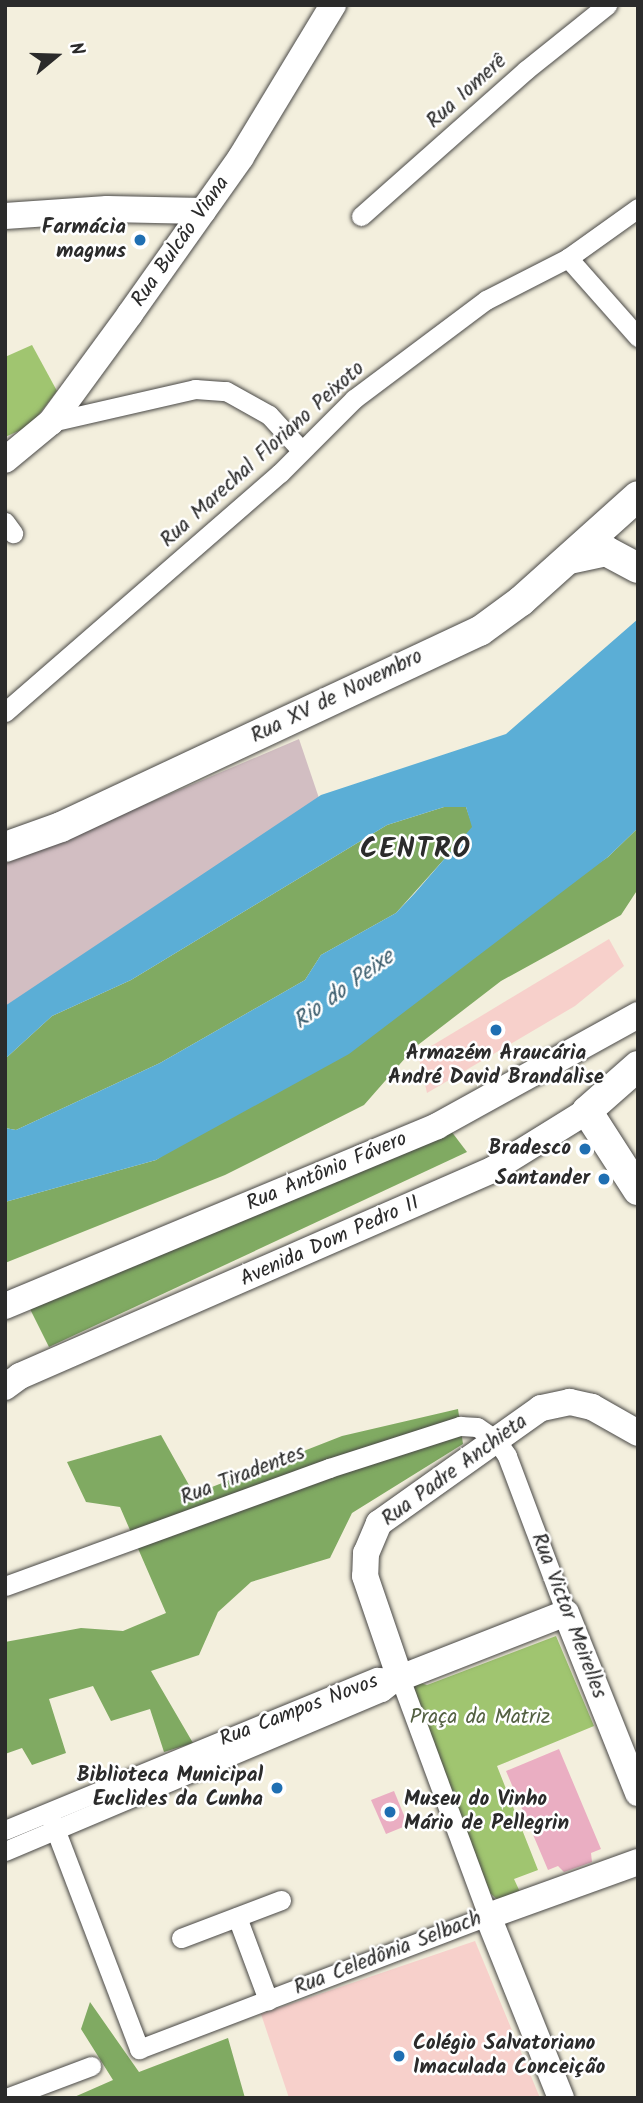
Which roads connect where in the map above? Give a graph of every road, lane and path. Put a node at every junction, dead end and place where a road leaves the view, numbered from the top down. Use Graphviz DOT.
graph roads {
  1 [pos="333,5"];
  2 [pos="607,5"];
  3 [pos="638,208"];
  4 [pos="203,211"];
  5 [pos="5,216"];
  6 [pos="361,216"];
  7 [pos="568,258"];
  8 [pos="638,337"];
  9 [pos="51,422"];
  10 [pos="301,450"];
  11 [pos="5,460"];
  12 [pos="636,498"];
  13 [pos="568,559"];
  14 [pos="638,566"];
  15 [pos="5,712"];
  16 [pos="5,847"];
  17 [pos="638,1015"];
  18 [pos="638,1066"];
  19 [pos="587,1111"];
  20 [pos="638,1190"];
  21 [pos="5,1306"];
  22 [pos="5,1387"];
  23 [pos="638,1433"];
  24 [pos="496,1440"];
  25 [pos="5,1587"];
  26 [pos="566,1613"];
  27 [pos="400,1678"];
  28 [pos="638,1794"];
  29 [pos="48,1813"];
  30 [pos="5,1830"];
  31 [pos="56,1831"];
  32 [pos="5,1851"];
  33 [pos="638,1862"];
  34 [pos="281,1900"];
  35 [pos="488,1916"];
  36 [pos="237,1917"];
  37 [pos="181,1938"];
  38 [pos="268,2000"];
  39 [pos="91,2066"];
  40 [pos="6,2098"];
  41 [pos="561,2098"];
  1 -- 4 [label="main road, Rua Bulcão Viana"];
  2 -- 6 [label="street, Rua Iomerê"];
  3 -- 7 [label="street, Rua Marechal Floriano Peixoto"];
  4 -- 5 [label="main road"];
  4 -- 9 [label="main road, Rua Bulcão Viana"];
  7 -- 8 [label="street"];
  7 -- 10 [label="street, Rua Marechal Floriano Peixoto"];
  9 -- 10 [label="street"];
  9 -- 11 [label="main road, Rua Bulcão Viana"];
  10 -- 15 [label="street, Rua Marechal Floriano Peixoto"];
  12 -- 13 [label="main road, Rua XV de Novembro"];
  12 -- 14 [label="main road"];
  13 -- 14 [label="main road"];
  13 -- 16 [label="main road, Rua XV de Novembro"];
  17 -- 21 [label="main road, Rua Antônio Fávero"];
  18 -- 19 [label="main road, Avenida Dom Pedro II"];
  19 -- 20 [label="main road"];
  19 -- 22 [label="main road, Avenida Dom Pedro II"];
  23 -- 24 [label="main road, Rua Padre Anchieta"];
  24 -- 25 [label="street, Rua Tiradentes"];
  24 -- 26 [label="street, Rua Victor Meirelles"];
  24 -- 27 [label="main road, Rua Padre Anchieta"];
  26 -- 27 [label="main road, Rua Campos Novos"];
  26 -- 28 [label="main road, Rua Victor Meirelles"];
  27 -- 29 [label="street, Rua Campos Novos"];
  27 -- 31 [label="street, Rua Campos Novos"];
  27 -- 35 [label="street"];
  29 -- 30 [label="street, Rua Campos Novos"];
  29 -- 31 [label="street"];
  31 -- 32 [label="street, Rua Campos Novos"];
  31 -- 38 [label="street, Rua Celedônia Selbach"];
  33 -- 35 [label="main road, Rua Celedônia Selbach"];
  34 -- 36 [label="street"];
  35 -- 38 [label="street, Rua Celedônia Selbach"];
  35 -- 41 [label="main road"];
  36 -- 37 [label="street"];
  36 -- 38 [label="street"];
  39 -- 40 [label="street"];
}
